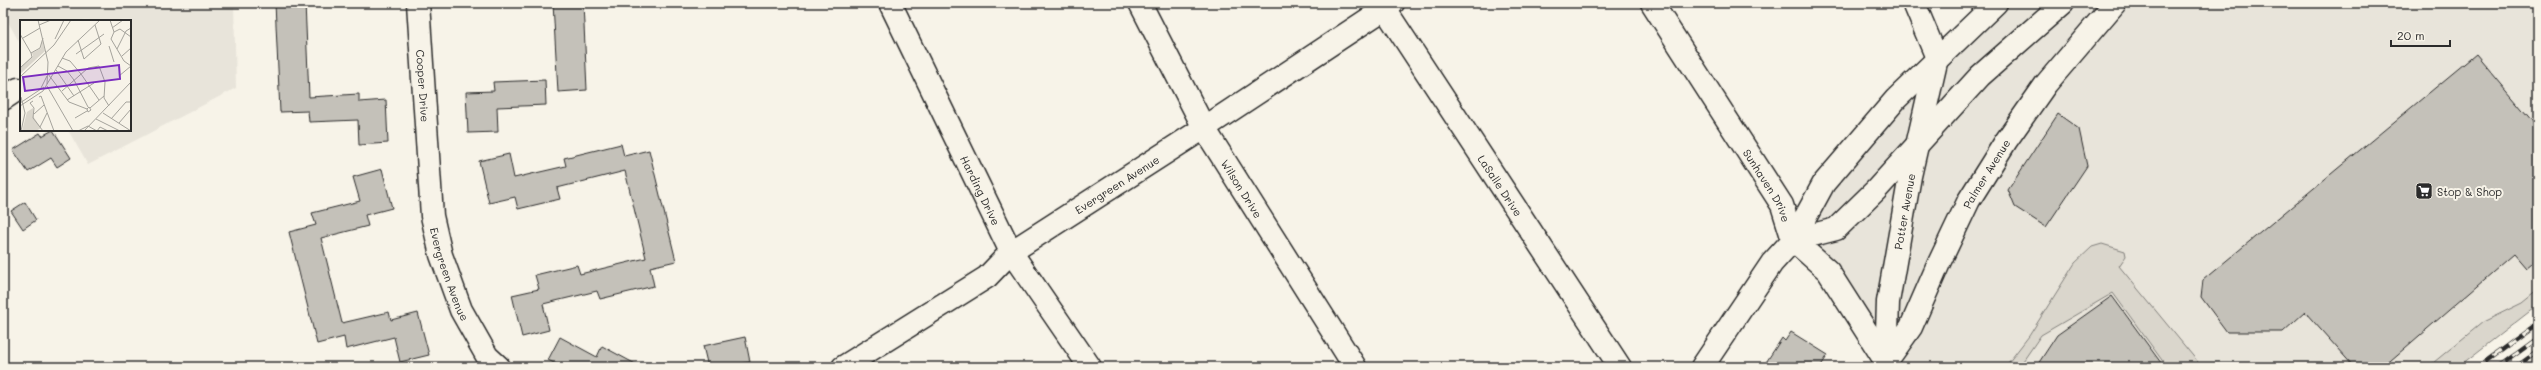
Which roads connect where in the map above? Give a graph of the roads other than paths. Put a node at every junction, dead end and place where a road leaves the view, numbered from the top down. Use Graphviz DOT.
graph roads {
  1 [pos="418,3"];
  2 [pos="890,3"];
  3 [pos="1140,3"];
  4 [pos="1652,3"];
  5 [pos="1914,3"];
  6 [pos="1996,3"];
  7 [pos="2063,3"];
  8 [pos="2115,3"];
  9 [pos="1386,5"];
  10 [pos="1937,58"];
  11 [pos="1204,128"];
  12 [pos="1918,143"];
  13 [pos="429,168"];
  14 [pos="1793,240"];
  15 [pos="1011,252"];
  16 [pos="1885,364"];
  17 [pos="499,367"];
  18 [pos="843,367"];
  19 [pos="1090,367"];
  20 [pos="1355,367"];
  21 [pos="1620,367"];
  22 [pos="1702,367"];
  1 -- 13 [label="street, Cooper Drive"];
  2 -- 15 [label="street, Harding Drive"];
  3 -- 11 [label="street, Wilson Drive"];
  4 -- 14 [label="street, Sunhaven Drive"];
  5 -- 10 [label="street"];
  6 -- 10 [label="street"];
  7 -- 12 [label="street"];
  8 -- 16 [label="street, Palmer Avenue"];
  9 -- 11 [label="street, Evergreen Avenue"];
  9 -- 21 [label="street, LaSalle Drive"];
  10 -- 12 [label="street, Potter Avenue"];
  10 -- 14 [label="street"];
  11 -- 15 [label="street, Evergreen Avenue"];
  11 -- 20 [label="street, Wilson Drive"];
  12 -- 14 [label="street"];
  12 -- 16 [label="street, Potter Avenue"];
  13 -- 17 [label="street, Evergreen Avenue"];
  14 -- 16 [label="street"];
  14 -- 22 [label="street"];
  15 -- 18 [label="street, Evergreen Avenue"];
  15 -- 19 [label="street, Harding Drive"];
}
